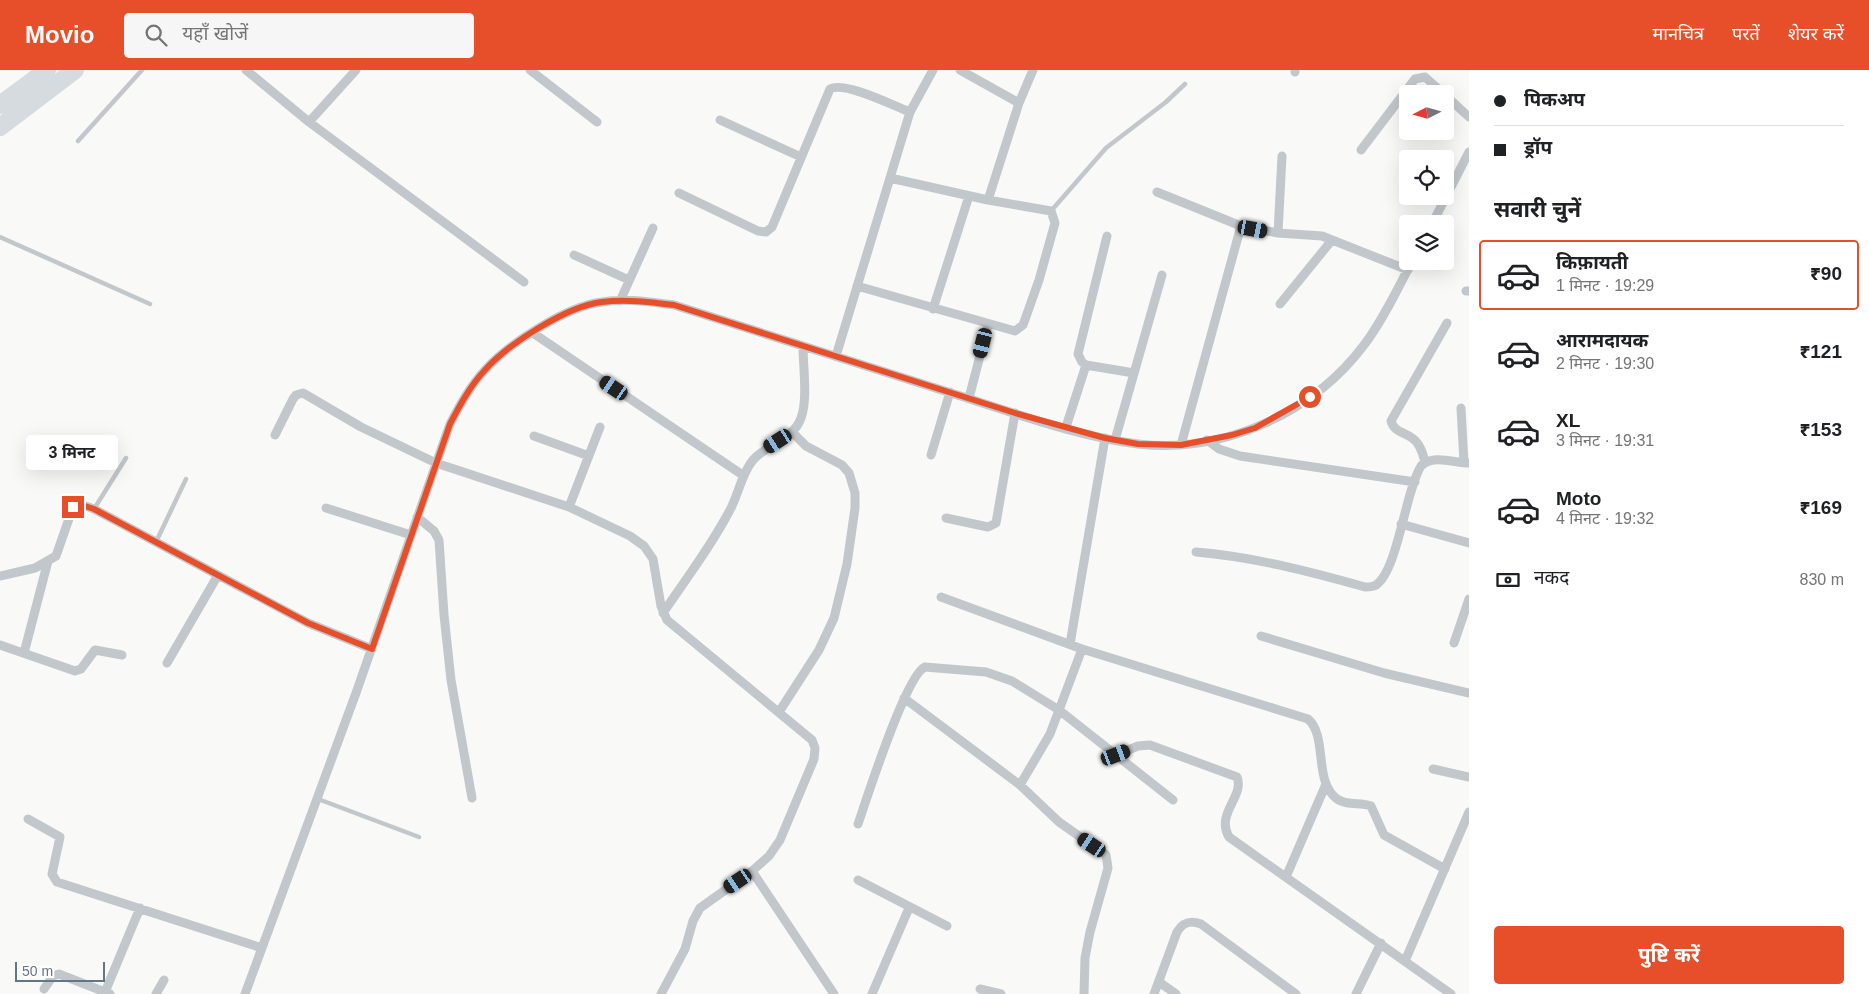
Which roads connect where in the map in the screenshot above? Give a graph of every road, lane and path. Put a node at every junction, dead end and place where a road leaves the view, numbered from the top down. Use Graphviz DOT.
graph roads {
  1 [pos="46,70"];
  2 [pos="75,70"];
  3 [pos="142,70"];
  4 [pos="246,70"];
  5 [pos="356,70"];
  6 [pos="530,70"];
  7 [pos="933,70"];
  8 [pos="960,70"];
  9 [pos="1033,70"];
  10 [pos="1185,84"];
  11 [pos="1410,85"];
  12 [pos="1434,85"];
  13 [pos="1399,100"];
  14 [pos="1019,103"];
  15 [pos="1454,104"];
  16 [pos="0,105"];
  17 [pos="910,112"];
  18 [pos="1469,118"];
  19 [pos="720,120"];
  20 [pos="309,122"];
  21 [pos="597,122"];
  22 [pos="0,127"];
  23 [pos="78,141"];
  24 [pos="1361,150"];
  25 [pos="1469,152"];
  26 [pos="1282,156"];
  27 [pos="800,157"];
  28 [pos="890,178"];
  29 [pos="679,192"];
  30 [pos="1157,192"];
  31 [pos="970,196"];
  32 [pos="988,200"];
  33 [pos="1051,211"];
  34 [pos="1437,215"];
  35 [pos="1241,226"];
  36 [pos="652,228"];
  37 [pos="1278,233"];
  38 [pos="1107,236"];
  39 [pos="0,237"];
  40 [pos="1332,240"];
  41 [pos="574,255"];
  42 [pos="1399,266"];
  43 [pos="1408,270"];
  44 [pos="1162,275"];
  45 [pos="629,280"];
  46 [pos="524,282"];
  47 [pos="857,286"];
  48 [pos="620,301"];
  49 [pos="150,304"];
  50 [pos="1280,304"];
  51 [pos="933,308"];
  52 [pos="1447,323"];
  53 [pos="988,325"];
  54 [pos="533,333"];
  55 [pos="803,346"];
  56 [pos="836,356"];
  57 [pos="1086,365"];
  58 [pos="1134,373"];
  59 [pos="950,392"];
  60 [pos="969,398"];
  61 [pos="1461,408"];
  62 [pos="1015,413"];
  63 [pos="600,427"];
  64 [pos="1066,427"];
  65 [pos="792,432"];
  66 [pos="275,436"];
  67 [pos="534,436"];
  68 [pos="1105,438"];
  69 [pos="1115,440"];
  70 [pos="1207,440"];
  71 [pos="1181,445"];
  72 [pos="931,455"];
  73 [pos="589,456"];
  74 [pos="126,458"];
  75 [pos="1425,462"];
  76 [pos="436,463"];
  77 [pos="1466,463"];
  78 [pos="744,476"];
  79 [pos="186,479"];
  80 [pos="1414,482"];
  81 [pos="569,507"];
  82 [pos="326,508"];
  83 [pos="94,509"];
  84 [pos="417,518"];
  85 [pos="946,518"];
  86 [pos="1401,524"];
  87 [pos="411,535"];
  88 [pos="156,542"];
  89 [pos="1469,543"];
  90 [pos="1196,552"];
  91 [pos="48,561"];
  92 [pos="218,575"];
  93 [pos="0,576"];
  94 [pos="941,597"];
  95 [pos="1469,599"];
  96 [pos="663,613"];
  97 [pos="1261,636"];
  98 [pos="1454,643"];
  99 [pos="1070,644"];
  100 [pos="0,645"];
  101 [pos="372,649"];
  102 [pos="1082,649"];
  103 [pos="24,653"];
  104 [pos="122,655"];
  105 [pos="167,663"];
  106 [pos="1469,693"];
  107 [pos="904,698"];
  108 [pos="1059,710"];
  109 [pos="779,712"];
  110 [pos="1116,755"];
  111 [pos="1433,769"];
  112 [pos="1469,777"];
  113 [pos="1326,784"];
  114 [pos="1020,785"];
  115 [pos="472,798"];
  116 [pos="318,799"];
  117 [pos="1173,800"];
  118 [pos="1469,812"];
  119 [pos="28,818"];
  120 [pos="858,824"];
  121 [pos="420,837"];
  122 [pos="1445,869"];
  123 [pos="752,871"];
  124 [pos="1286,877"];
  125 [pos="858,880"];
  126 [pos="140,908"];
  127 [pos="909,908"];
  128 [pos="947,926"];
  129 [pos="1381,943"];
  130 [pos="262,948"];
  131 [pos="1406,961"];
  132 [pos="164,980"];
  133 [pos="1158,982"];
  134 [pos="44,989"];
  135 [pos="980,989"];
  136 [pos="107,993"];
  137 [pos="156,994"];
  138 [pos="245,994"];
  139 [pos="661,994"];
  140 [pos="834,994"];
  141 [pos="872,994"];
  142 [pos="1001,994"];
  143 [pos="1084,994"];
  144 [pos="1154,994"];
  145 [pos="1176,994"];
  146 [pos="1296,994"];
  147 [pos="1356,994"];
  148 [pos="1451,994"];
  1 -- 16 [label="highway"];
  2 -- 22 [label="highway"];
  3 -- 23 [label="lane"];
  4 -- 20 [label="street"];
  5 -- 20 [label="street"];
  6 -- 21 [label="street"];
  7 -- 17 [label="street"];
  8 -- 14 [label="street"];
  9 -- 14 [label="street"];
  10 -- 33 [label="lane"];
  11 -- 12 [label="street"];
  13 -- 24 [label="street"];
  14 -- 32 [label="street"];
  15 -- 18 [label="street"];
  17 -- 27 [label="street"];
  17 -- 28 [label="street"];
  19 -- 27 [label="street"];
  20 -- 46 [label="street"];
  25 -- 34 [label="street"];
  26 -- 37 [label="street"];
  27 -- 29 [label="street"];
  28 -- 31 [label="street"];
  28 -- 47 [label="street"];
  30 -- 35 [label="street"];
  31 -- 32 [label="street"];
  31 -- 51 [label="street"];
  32 -- 33 [label="street"];
  33 -- 53 [label="street"];
  35 -- 37 [label="street"];
  35 -- 71 [label="street"];
  36 -- 45 [label="street"];
  37 -- 40 [label="street"];
  38 -- 57 [label="street"];
  39 -- 49 [label="lane"];
  40 -- 42 [label="street"];
  40 -- 50 [label="street"];
  41 -- 45 [label="street"];
  43 -- 70 [label="street"];
  44 -- 58 [label="street"];
  45 -- 48 [label="street"];
  47 -- 51 [label="street"];
  47 -- 56 [label="street"];
  48 -- 54 [label="street"];
  48 -- 55 [label="street"];
  51 -- 53 [label="street"];
  52 -- 75 [label="street"];
  53 -- 60 [label="street"];
  54 -- 76 [label="street"];
  54 -- 78 [label="street"];
  55 -- 56 [label="street"];
  55 -- 65 [label="street"];
  56 -- 59 [label="street"];
  57 -- 58 [label="street"];
  57 -- 64 [label="street"];
  58 -- 69 [label="street"];
  59 -- 60 [label="street"];
  59 -- 72 [label="street"];
  60 -- 62 [label="street"];
  61 -- 77 [label="street"];
  62 -- 64 [label="street"];
  62 -- 85 [label="street"];
  63 -- 73 [label="street"];
  64 -- 68 [label="street"];
  65 -- 78 [label="street"];
  65 -- 109 [label="street"];
  66 -- 76 [label="street"];
  67 -- 73 [label="street"];
  68 -- 69 [label="street"];
  68 -- 99 [label="street"];
  69 -- 71 [label="street"];
  70 -- 71 [label="street"];
  70 -- 80 [label="street"];
  73 -- 81 [label="street"];
  74 -- 83 [label="lane"];
  75 -- 77 [label="street"];
  75 -- 80 [label="street"];
  76 -- 81 [label="street"];
  76 -- 84 [label="street"];
  78 -- 96 [label="street"];
  79 -- 88 [label="lane"];
  80 -- 86 [label="street"];
  81 -- 96 [label="street"];
  82 -- 87 [label="street"];
  83 -- 88 [label="street"];
  83 -- 91 [label="street"];
  84 -- 87 [label="street"];
  84 -- 115 [label="street"];
  86 -- 89 [label="street"];
  86 -- 90 [label="street"];
  87 -- 101 [label="street"];
  88 -- 92 [label="street"];
  91 -- 93 [label="street"];
  91 -- 103 [label="street"];
  92 -- 101 [label="street"];
  92 -- 105 [label="street"];
  94 -- 99 [label="street"];
  95 -- 98 [label="street"];
  96 -- 109 [label="street"];
  97 -- 106 [label="street"];
  99 -- 102 [label="street"];
  100 -- 103 [label="street"];
  101 -- 116 [label="street"];
  102 -- 108 [label="street"];
  102 -- 113 [label="street"];
  103 -- 104 [label="street"];
  107 -- 108 [label="street"];
  107 -- 114 [label="street"];
  107 -- 120 [label="street"];
  108 -- 110 [label="street"];
  108 -- 114 [label="street"];
  109 -- 123 [label="street"];
  110 -- 117 [label="street"];
  110 -- 124 [label="street"];
  111 -- 112 [label="street"];
  113 -- 122 [label="street"];
  113 -- 124 [label="street"];
  114 -- 143 [label="street"];
  116 -- 121 [label="lane"];
  116 -- 130 [label="street"];
  118 -- 122 [label="street"];
  119 -- 126 [label="street"];
  122 -- 131 [label="street"];
  123 -- 139 [label="street"];
  123 -- 140 [label="street"];
  124 -- 129 [label="street"];
  125 -- 127 [label="street"];
  126 -- 130 [label="street"];
  126 -- 136 [label="street"];
  127 -- 128 [label="street"];
  127 -- 141 [label="street"];
  129 -- 131 [label="street"];
  129 -- 147 [label="street"];
  130 -- 138 [label="street"];
  131 -- 148 [label="street"];
  132 -- 137 [label="street"];
  133 -- 144 [label="street"];
  133 -- 145 [label="street"];
  133 -- 146 [label="street"];
  134 -- 136 [label="street"];
  135 -- 142 [label="street"];
}
